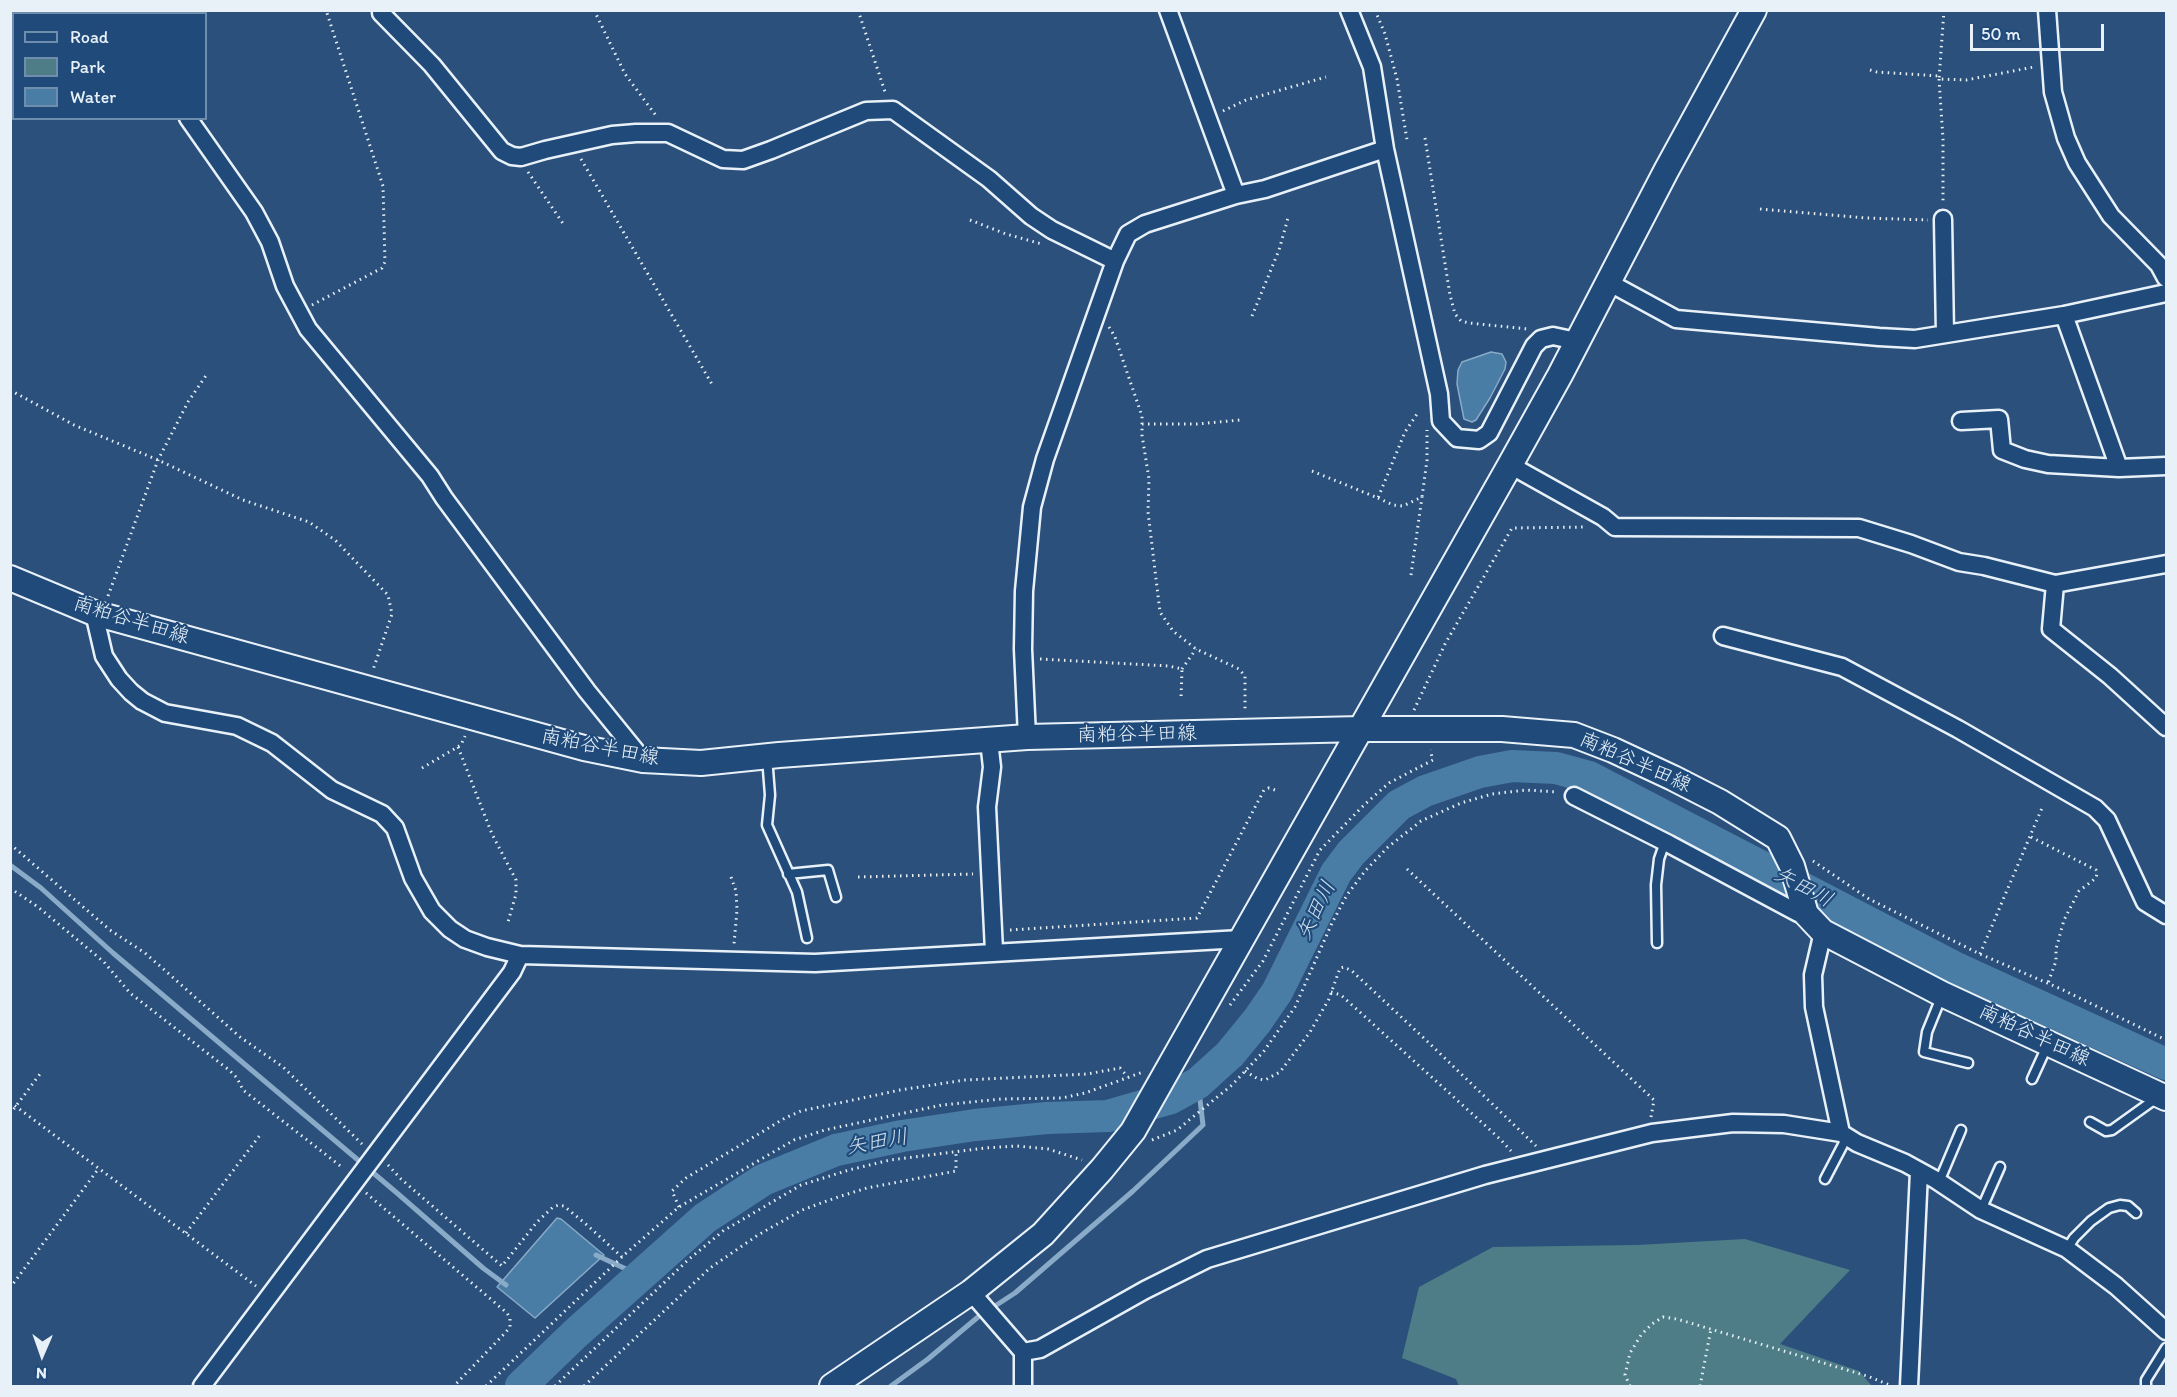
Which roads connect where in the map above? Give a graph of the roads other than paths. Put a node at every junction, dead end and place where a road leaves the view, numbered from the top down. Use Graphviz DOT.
graph roads {
  1 [pos="1168,10"];
  2 [pos="1349,10"];
  3 [pos="1754,10"];
  4 [pos="2047,10"];
  5 [pos="381,13"];
  6 [pos="189,120"];
  7 [pos="1385,149"];
  8 [pos="1236,195"];
  9 [pos="1942,219"];
  10 [pos="1115,261"];
  11 [pos="2166,278"];
  12 [pos="1608,282"];
  13 [pos="2166,293"];
  14 [pos="2064,315"];
  15 [pos="1945,334"];
  16 [pos="1576,341"];
  17 [pos="1960,422"];
  18 [pos="1510,465"];
  19 [pos="2166,466"];
  20 [pos="2119,468"];
  21 [pos="2166,564"];
  22 [pos="10,578"];
  23 [pos="2055,584"];
  24 [pos="97,614"];
  25 [pos="1723,636"];
  26 [pos="2166,727"];
  27 [pos="1360,729"];
  28 [pos="1027,737"];
  29 [pos="989,741"];
  30 [pos="767,756"];
  31 [pos="643,760"];
  32 [pos="1574,796"];
  33 [pos="1665,842"];
  34 [pos="830,858"];
  35 [pos="828,870"];
  36 [pos="788,874"];
  37 [pos="836,897"];
  38 [pos="1806,914"];
  39 [pos="2166,915"];
  40 [pos="1823,932"];
  41 [pos="807,938"];
  42 [pos="1240,939"];
  43 [pos="1657,943"];
  44 [pos="994,951"];
  45 [pos="520,955"];
  46 [pos="1942,994"];
  47 [pos="2049,1043"];
  48 [pos="1968,1063"];
  49 [pos="2032,1079"];
  50 [pos="2163,1096"];
  51 [pos="2091,1122"];
  52 [pos="1961,1130"];
  53 [pos="1844,1135"];
  54 [pos="2000,1167"];
  55 [pos="1919,1172"];
  56 [pos="1825,1179"];
  57 [pos="1939,1182"];
  58 [pos="1981,1210"];
  59 [pos="2136,1213"];
  60 [pos="2067,1250"];
  61 [pos="971,1292"];
  62 [pos="2166,1331"];
  63 [pos="2166,1348"];
  64 [pos="1023,1352"];
  65 [pos="202,1386"];
  66 [pos="832,1386"];
  67 [pos="1023,1386"];
  68 [pos="1909,1386"];
  69 [pos="2146,1386"];
  1 -- 8 [label="street"];
  2 -- 7 [label="street"];
  3 -- 12 [label="main road"];
  4 -- 11 [label="street"];
  5 -- 10 [label="street"];
  6 -- 31 [label="street"];
  7 -- 8 [label="street"];
  7 -- 16 [label="street"];
  8 -- 10 [label="street"];
  9 -- 15 [label="street"];
  10 -- 28 [label="street"];
  12 -- 15 [label="street"];
  12 -- 16 [label="main road"];
  13 -- 14 [label="street"];
  14 -- 15 [label="street"];
  14 -- 20 [label="street"];
  16 -- 18 [label="main road"];
  17 -- 20 [label="street"];
  18 -- 23 [label="street"];
  18 -- 27 [label="main road"];
  19 -- 20 [label="street"];
  21 -- 23 [label="street"];
  22 -- 24 [label="main road, 南粕谷半田線"];
  23 -- 26 [label="street"];
  24 -- 31 [label="main road, 南粕谷半田線"];
  24 -- 45 [label="street"];
  25 -- 39 [label="street"];
  27 -- 28 [label="main road, 南粕谷半田線"];
  27 -- 38 [label="main road, 南粕谷半田線"];
  27 -- 42 [label="main road"];
  28 -- 29 [label="main road, 南粕谷半田線"];
  29 -- 30 [label="main road, 南粕谷半田線"];
  29 -- 44 [label="street"];
  30 -- 31 [label="main road, 南粕谷半田線"];
  30 -- 36 [label="lane"];
  32 -- 33 [label="street"];
  33 -- 38 [label="street"];
  33 -- 43 [label="lane"];
  34 -- 35 [label="lane"];
  35 -- 36 [label="lane"];
  35 -- 37 [label="lane"];
  36 -- 41 [label="lane"];
  38 -- 40 [label="main road, 南粕谷半田線"];
  40 -- 46 [label="main road, 南粕谷半田線"];
  40 -- 53 [label="street"];
  42 -- 44 [label="street"];
  42 -- 61 [label="main road"];
  44 -- 45 [label="street"];
  45 -- 65 [label="street"];
  46 -- 47 [label="main road, 南粕谷半田線"];
  46 -- 48 [label="lane"];
  47 -- 49 [label="lane"];
  47 -- 50 [label="main road, 南粕谷半田線"];
  50 -- 51 [label="lane"];
  52 -- 57 [label="lane"];
  53 -- 55 [label="street"];
  53 -- 56 [label="lane"];
  53 -- 64 [label="street"];
  54 -- 58 [label="lane"];
  55 -- 57 [label="street"];
  55 -- 68 [label="street"];
  57 -- 58 [label="street"];
  58 -- 60 [label="street"];
  59 -- 60 [label="lane"];
  60 -- 62 [label="street"];
  61 -- 64 [label="street"];
  61 -- 66 [label="main road"];
  63 -- 69 [label="lane"];
  64 -- 67 [label="street"];
}
